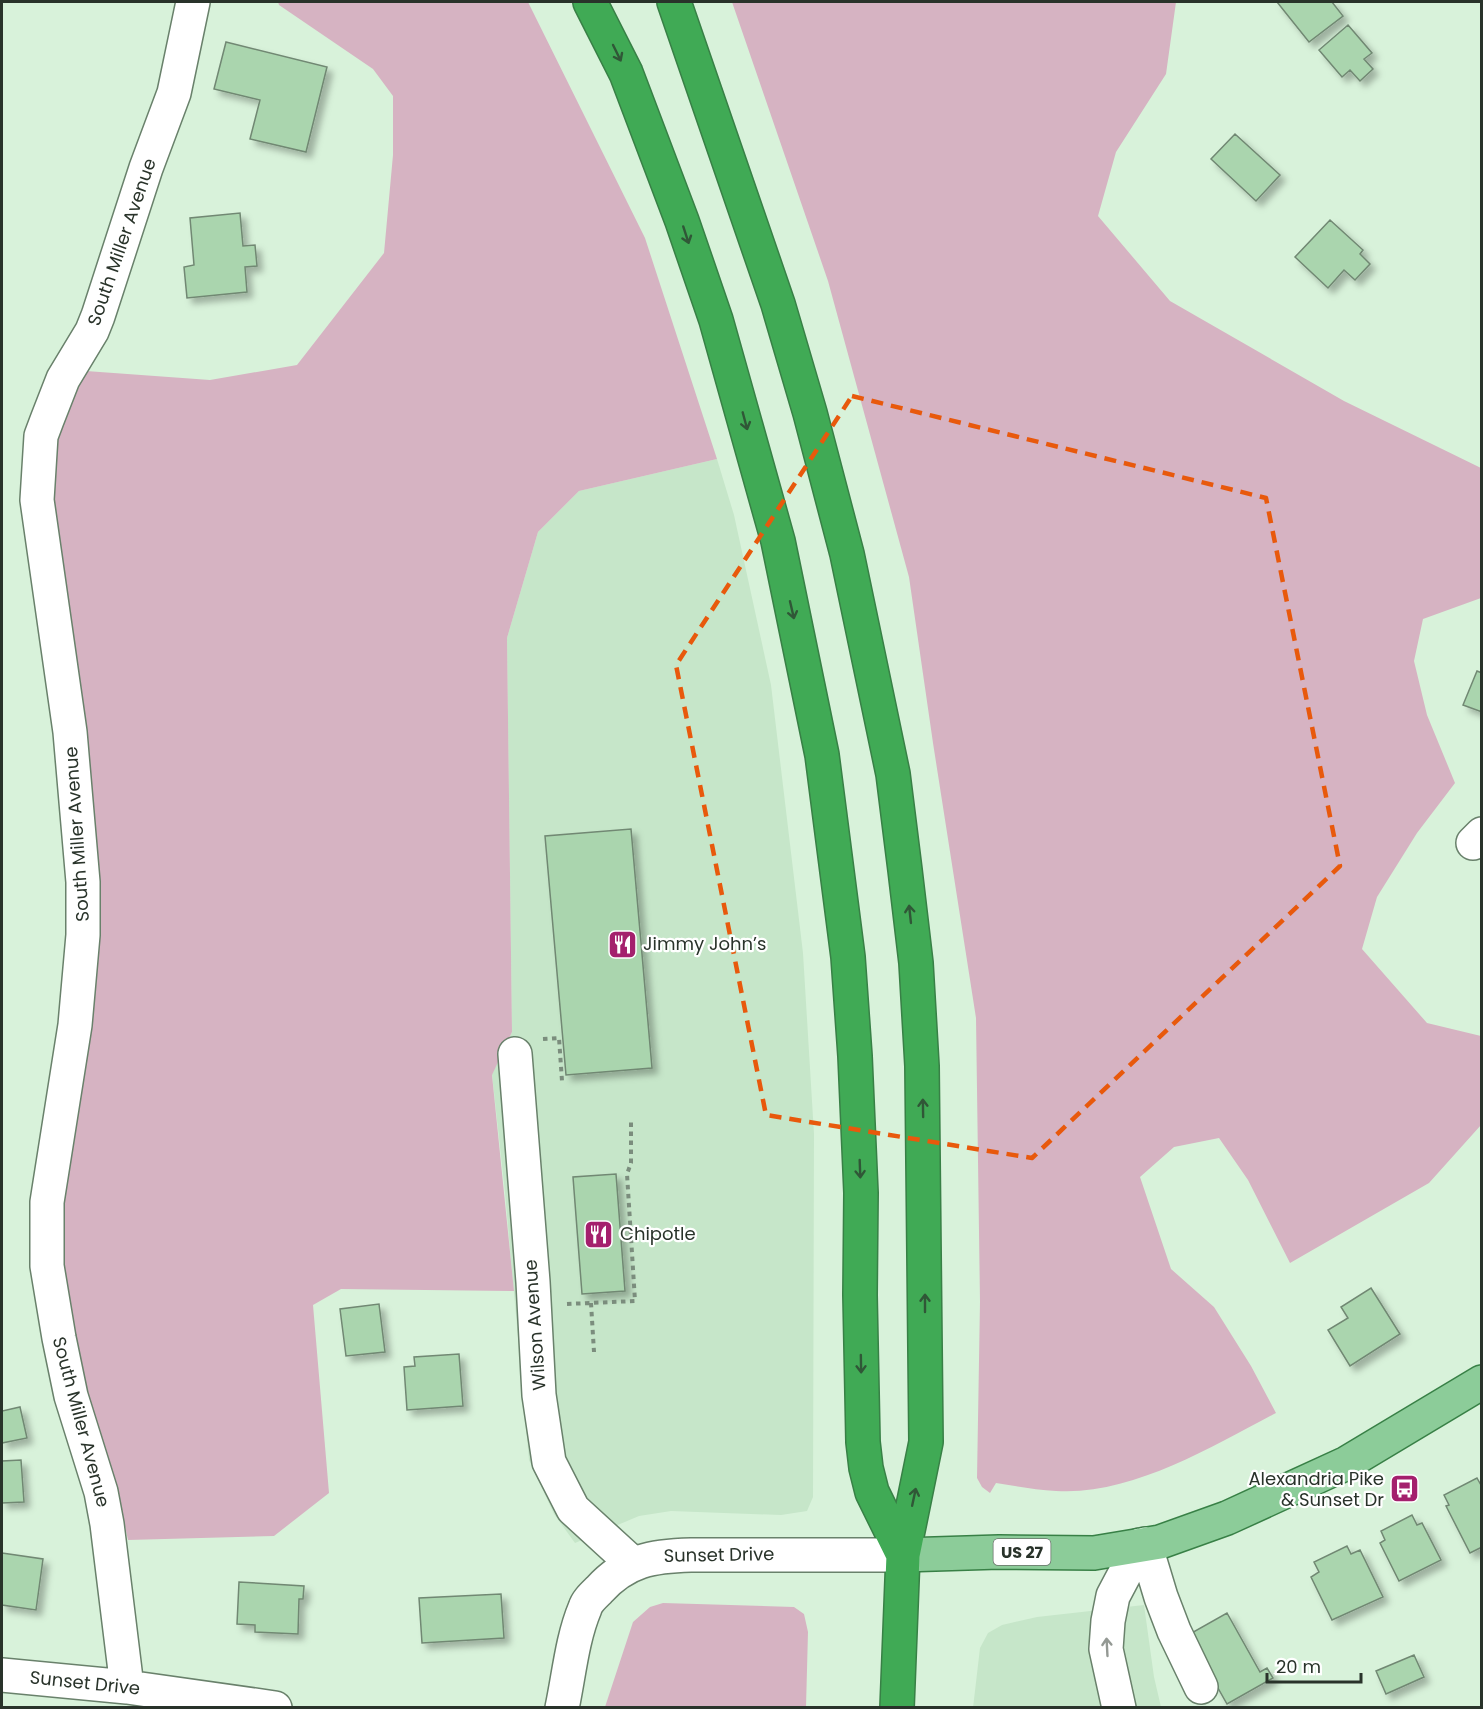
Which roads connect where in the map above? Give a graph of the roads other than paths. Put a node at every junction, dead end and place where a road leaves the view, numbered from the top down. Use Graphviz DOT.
graph roads {
  1 [pos="193,2"];
  2 [pos="590,2"];
  3 [pos="674,2"];
  4 [pos="515,1054"];
  5 [pos="1482,1382"];
  6 [pos="1142,1545"];
  7 [pos="903,1555"];
  8 [pos="632,1563"];
  9 [pos="2,1675"];
  10 [pos="127,1687"];
  11 [pos="1201,1687"];
  12 [pos="1118,1706"];
  13 [pos="275,1707"];
  14 [pos="562,1707"];
  15 [pos="897,1707"];
  1 -- 10 [label="street, South Miller Avenue"];
  2 -- 7 [label="highway, one-way"];
  7 -- 3 [label="highway, one-way"];
  4 -- 8 [label="street, Wilson Avenue"];
  5 -- 6 [label="main road, US 27"];
  6 -- 7 [label="main road, US 27"];
  6 -- 11 [label="street"];
  12 -- 6 [label="street, one-way"];
  7 -- 8 [label="street, Sunset Drive"];
  7 -- 15 [label="highway"];
  8 -- 14 [label="street, Sunset Drive"];
  9 -- 10 [label="street, Sunset Drive"];
  10 -- 13 [label="street, Sunset Drive"];
}
